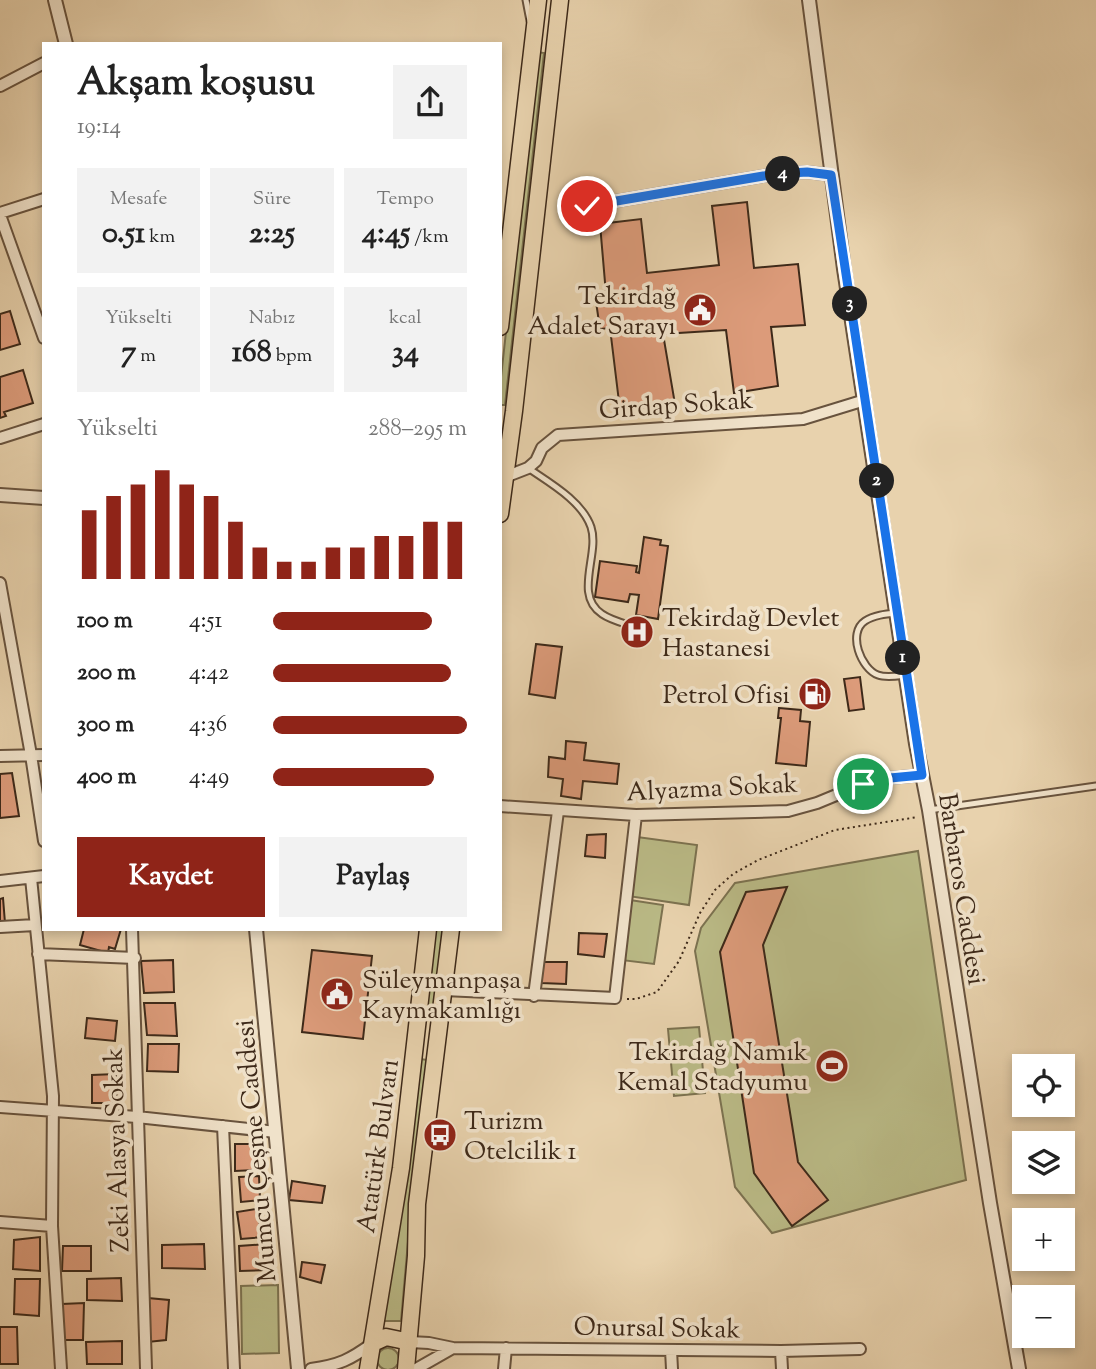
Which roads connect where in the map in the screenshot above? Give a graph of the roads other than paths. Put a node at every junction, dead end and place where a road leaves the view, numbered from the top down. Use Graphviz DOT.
graph roads {
  1 [pos="55,0"];
  2 [pos="526,0"];
  3 [pos="538,0"];
  4 [pos="560,0"];
  5 [pos="809,0"];
  6 [pos="534,27"];
  7 [pos="66,42"];
  8 [pos="42,64"];
  9 [pos="0,86"];
  10 [pos="831,175"];
  11 [pos="42,200"];
  12 [pos="587,206"];
  13 [pos="0,214"];
  14 [pos="502,309"];
  15 [pos="42,332"];
  16 [pos="865,400"];
  17 [pos="42,425"];
  18 [pos="0,438"];
  19 [pos="528,468"];
  20 [pos="505,477"];
  21 [pos="0,495"];
  22 [pos="42,498"];
  23 [pos="502,499"];
  24 [pos="0,583"];
  25 [pos="897,613"];
  26 [pos="638,628"];
  27 [pos="906,675"];
  28 [pos="31,755"];
  29 [pos="42,755"];
  30 [pos="0,756"];
  31 [pos="922,775"];
  32 [pos="1096,786"];
  33 [pos="502,806"];
  34 [pos="558,811"];
  35 [pos="929,813"];
  36 [pos="636,815"];
  37 [pos="42,828"];
  38 [pos="42,876"];
  39 [pos="31,878"];
  40 [pos="0,881"];
  41 [pos="35,925"];
  42 [pos="0,928"];
  43 [pos="132,931"];
  44 [pos="256,931"];
  45 [pos="428,931"];
  46 [pos="451,931"];
  47 [pos="38,954"];
  48 [pos="135,958"];
  49 [pos="444,990"];
  50 [pos="534,996"];
  51 [pos="0,1107"];
  52 [pos="52,1112"];
  53 [pos="137,1117"];
  54 [pos="223,1126"];
  55 [pos="276,1132"];
  56 [pos="0,1222"];
  57 [pos="52,1226"];
  58 [pos="410,1342"];
  59 [pos="373,1343"];
  60 [pos="453,1348"];
  61 [pos="506,1349"];
  62 [pos="860,1349"];
  63 [pos="671,1350"];
  64 [pos="781,1351"];
  65 [pos="61,1369"];
  66 [pos="146,1369"];
  67 [pos="234,1369"];
  68 [pos="298,1369"];
  69 [pos="311,1369"];
  70 [pos="368,1369"];
  71 [pos="406,1369"];
  72 [pos="416,1369"];
  73 [pos="504,1369"];
  74 [pos="671,1369"];
  75 [pos="782,1369"];
  76 [pos="1019,1369"];
  1 -- 7 [label="street"];
  2 -- 6 [label="lane"];
  3 -- 6 [label="main road"];
  4 -- 20 [label="main road"];
  5 -- 10 [label="street, Barbaros Caddesi"];
  6 -- 14 [label="main road"];
  8 -- 9 [label="street"];
  10 -- 12 [label="street"];
  10 -- 16 [label="street, Barbaros Caddesi"];
  11 -- 13 [label="street"];
  13 -- 15 [label="street"];
  16 -- 19 [label="street, Girdap Sokak"];
  16 -- 25 [label="street, Barbaros Caddesi"];
  17 -- 18 [label="street"];
  19 -- 20 [label="street, Girdap Sokak"];
  19 -- 26 [label="lane"];
  20 -- 23 [label="main road"];
  21 -- 22 [label="street"];
  24 -- 28 [label="street"];
  25 -- 27 [label="street, Barbaros Caddesi"];
  25 -- 27 [label="lane"];
  27 -- 31 [label="street, Barbaros Caddesi"];
  28 -- 29 [label="street"];
  28 -- 30 [label="street"];
  28 -- 37 [label="street"];
  31 -- 35 [label="street, Barbaros Caddesi"];
  31 -- 36 [label="street, Alyazma Sokak"];
  32 -- 35 [label="lane"];
  33 -- 34 [label="street, Alyazma Sokak"];
  34 -- 36 [label="street, Alyazma Sokak"];
  34 -- 50 [label="street"];
  35 -- 76 [label="street, Barbaros Caddesi"];
  36 -- 50 [label="street"];
  38 -- 39 [label="street"];
  39 -- 40 [label="street"];
  39 -- 41 [label="street"];
  41 -- 42 [label="street"];
  41 -- 47 [label="street"];
  43 -- 48 [label="street, Zeki Alasya Sokak"];
  44 -- 55 [label="street, Mumcu Çeşme Caddesi"];
  45 -- 59 [label="main road, Atatürk Bulvarı"];
  46 -- 49 [label="main road, Atatürk Bulvarı"];
  47 -- 48 [label="street"];
  47 -- 52 [label="street"];
  48 -- 53 [label="street, Zeki Alasya Sokak"];
  49 -- 50 [label="street"];
  49 -- 58 [label="main road, Atatürk Bulvarı"];
  51 -- 52 [label="street"];
  52 -- 53 [label="street"];
  52 -- 57 [label="street"];
  53 -- 54 [label="street"];
  53 -- 66 [label="street, Zeki Alasya Sokak"];
  54 -- 55 [label="street"];
  54 -- 67 [label="street"];
  55 -- 68 [label="street, Mumcu Çeşme Caddesi"];
  56 -- 57 [label="street"];
  57 -- 65 [label="street"];
  58 -- 59 [label="main road"];
  58 -- 60 [label="street, Onursal Sokak"];
  58 -- 71 [label="main road, Atatürk Bulvarı"];
  59 -- 69 [label="street"];
  59 -- 70 [label="main road, Atatürk Bulvarı"];
  60 -- 61 [label="street, Onursal Sokak"];
  60 -- 72 [label="street"];
  61 -- 63 [label="street, Onursal Sokak"];
  61 -- 73 [label="street"];
  62 -- 64 [label="street, Onursal Sokak"];
  63 -- 64 [label="street, Onursal Sokak"];
  63 -- 74 [label="street"];
  64 -- 75 [label="street"];
}
